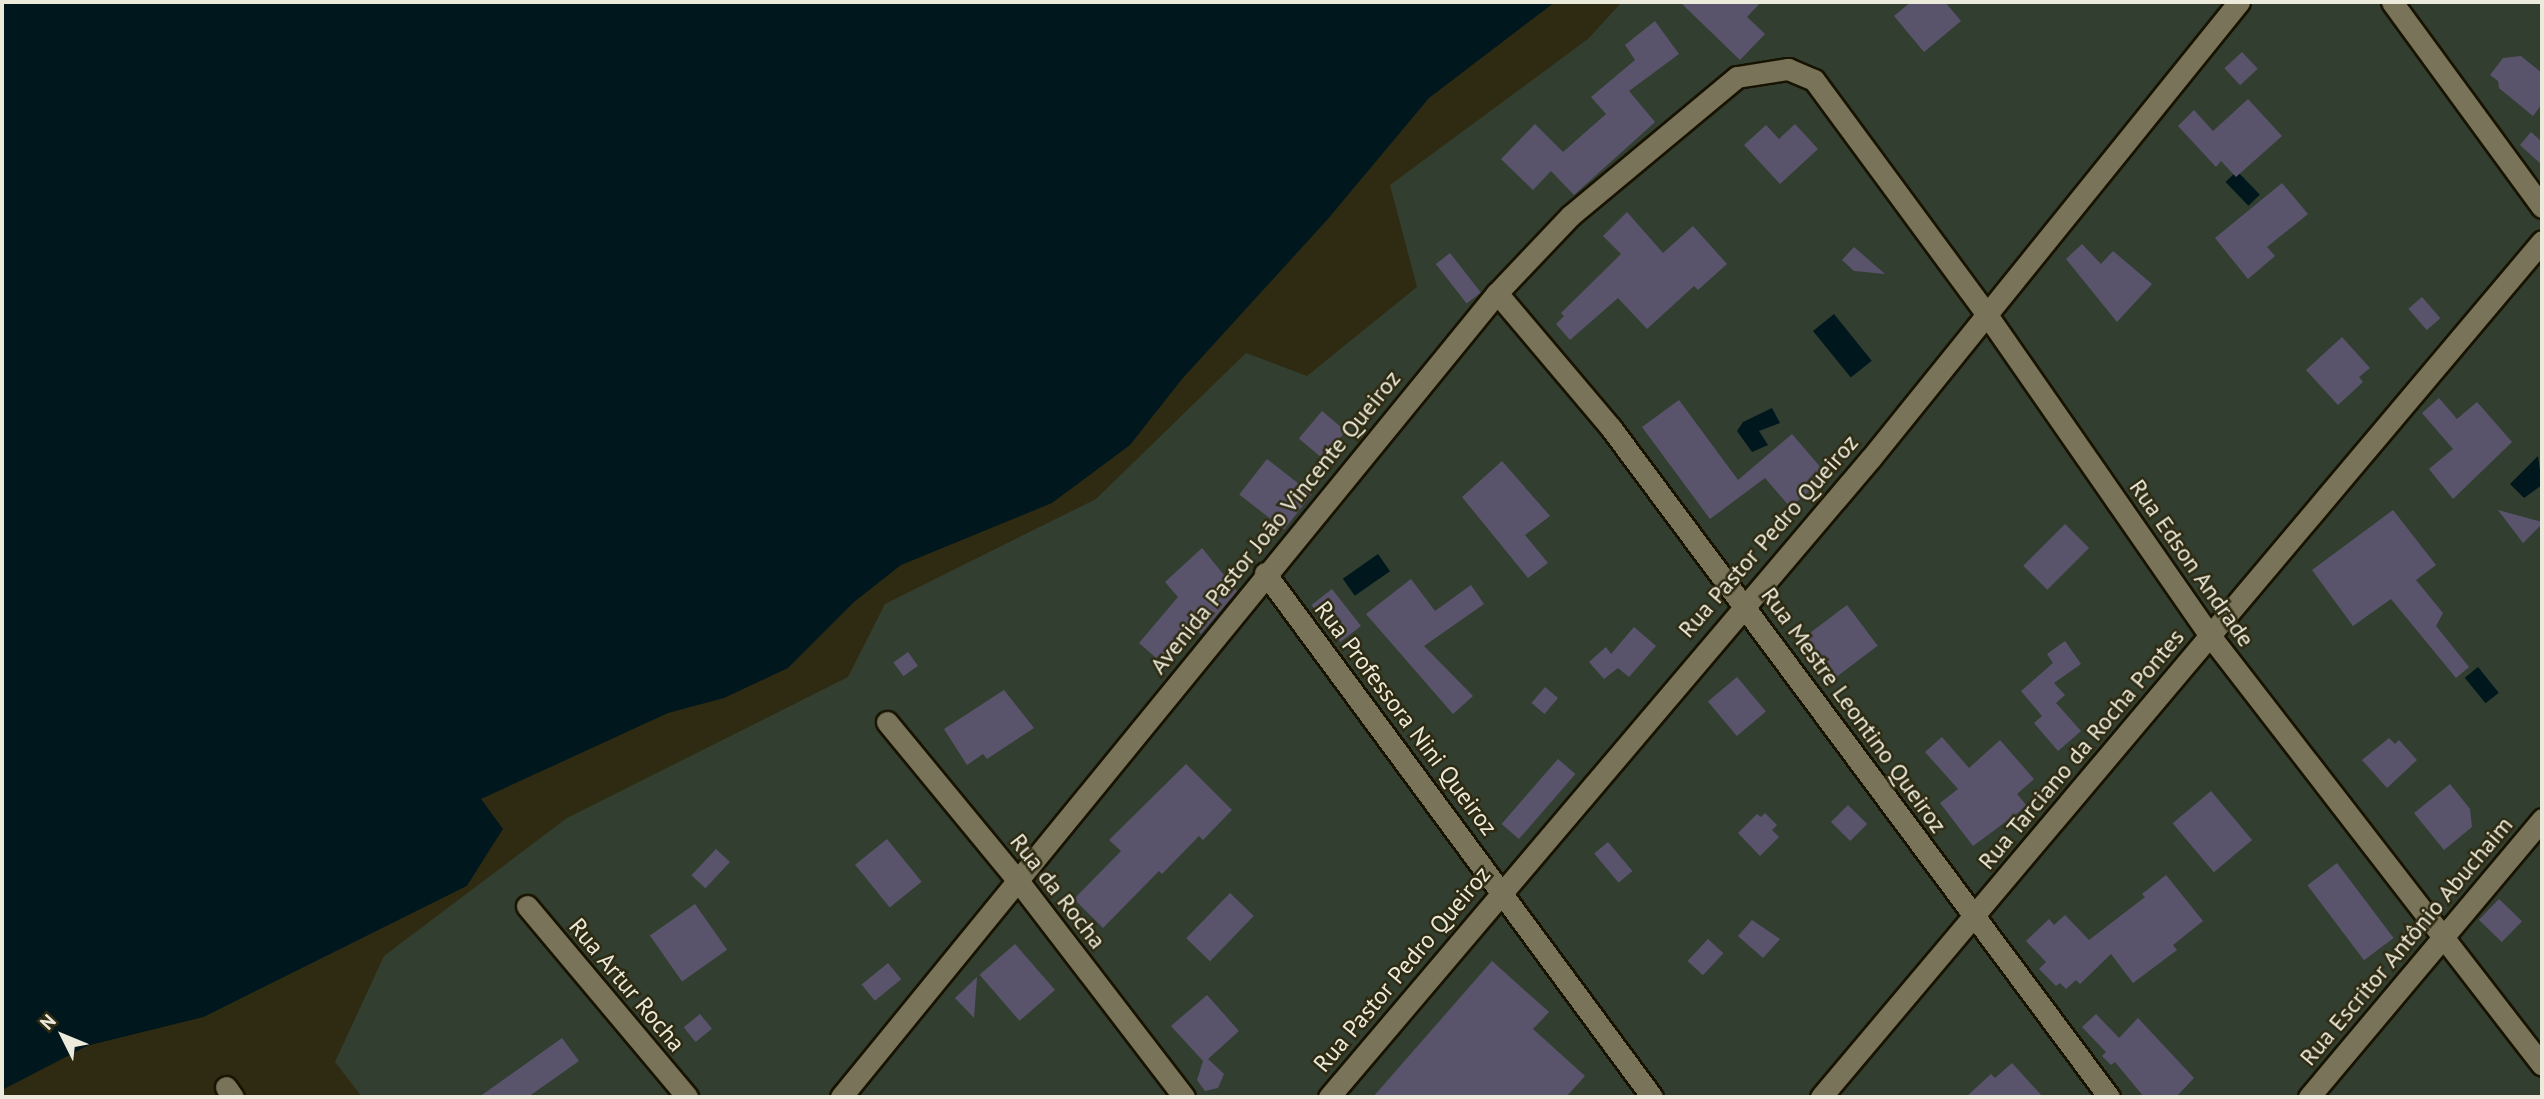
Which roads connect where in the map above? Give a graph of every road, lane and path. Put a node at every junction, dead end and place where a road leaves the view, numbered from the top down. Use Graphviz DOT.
graph roads {
  1 [pos="2239,2"];
  2 [pos="2392,2"];
  3 [pos="1814,80"];
  4 [pos="2542,207"];
  5 [pos="2542,241"];
  6 [pos="1497,293"];
  7 [pos="1985,312"];
  8 [pos="1265,573"];
  9 [pos="1743,604"];
  10 [pos="2211,637"];
  11 [pos="887,722"];
  12 [pos="2542,819"];
  13 [pos="1019,882"];
  14 [pos="1502,891"];
  15 [pos="527,906"];
  16 [pos="1973,918"];
  17 [pos="2444,935"];
  18 [pos="2542,1065"];
  19 [pos="687,1097"];
  20 [pos="841,1097"];
  21 [pos="1184,1097"];
  22 [pos="1329,1097"];
  23 [pos="1653,1097"];
  24 [pos="1821,1097"];
  25 [pos="2109,1097"];
  26 [pos="2309,1097"];
  1 -- 7 [label="street, Rua Pastor Pedro Queiroz"];
  2 -- 4 [label="street"];
  3 -- 6 [label="street, Avenida Pastor João Vincente Queiroz"];
  3 -- 7 [label="street, Rua Edson Andrade"];
  5 -- 10 [label="street, Rua Tarciano da Rocha Pontes"];
  6 -- 8 [label="street, Avenida Pastor João Vincente Queiroz"];
  6 -- 9 [label="street, Rua Mestre Leontino Queiroz"];
  7 -- 9 [label="street, Rua Pastor Pedro Queiroz"];
  7 -- 10 [label="street, Rua Edson Andrade"];
  8 -- 13 [label="street, Avenida Pastor João Vincente Queiroz"];
  8 -- 14 [label="street, Rua Professora Nini Queiroz"];
  9 -- 14 [label="street, Rua Pastor Pedro Queiroz"];
  9 -- 16 [label="street, Rua Mestre Leontino Queiroz"];
  10 -- 16 [label="street, Rua Tarciano da Rocha Pontes"];
  10 -- 17 [label="street, Rua Edson Andrade"];
  11 -- 13 [label="street, Rua da Rocha"];
  12 -- 17 [label="street, Rua Escritor Antônio Abuchaim"];
  13 -- 20 [label="street, Avenida Pastor João Vincente Queiroz"];
  13 -- 21 [label="street, Rua da Rocha"];
  14 -- 22 [label="street, Rua Pastor Pedro Queiroz"];
  14 -- 23 [label="street, Rua Professora Nini Queiroz"];
  15 -- 19 [label="street, Rua Artur Rocha"];
  16 -- 24 [label="street, Rua Tarciano da Rocha Pontes"];
  16 -- 25 [label="street, Rua Mestre Leontino Queiroz"];
  17 -- 18 [label="street, Rua Edson Andrade"];
  17 -- 26 [label="street, Rua Escritor Antônio Abuchaim"];
}
